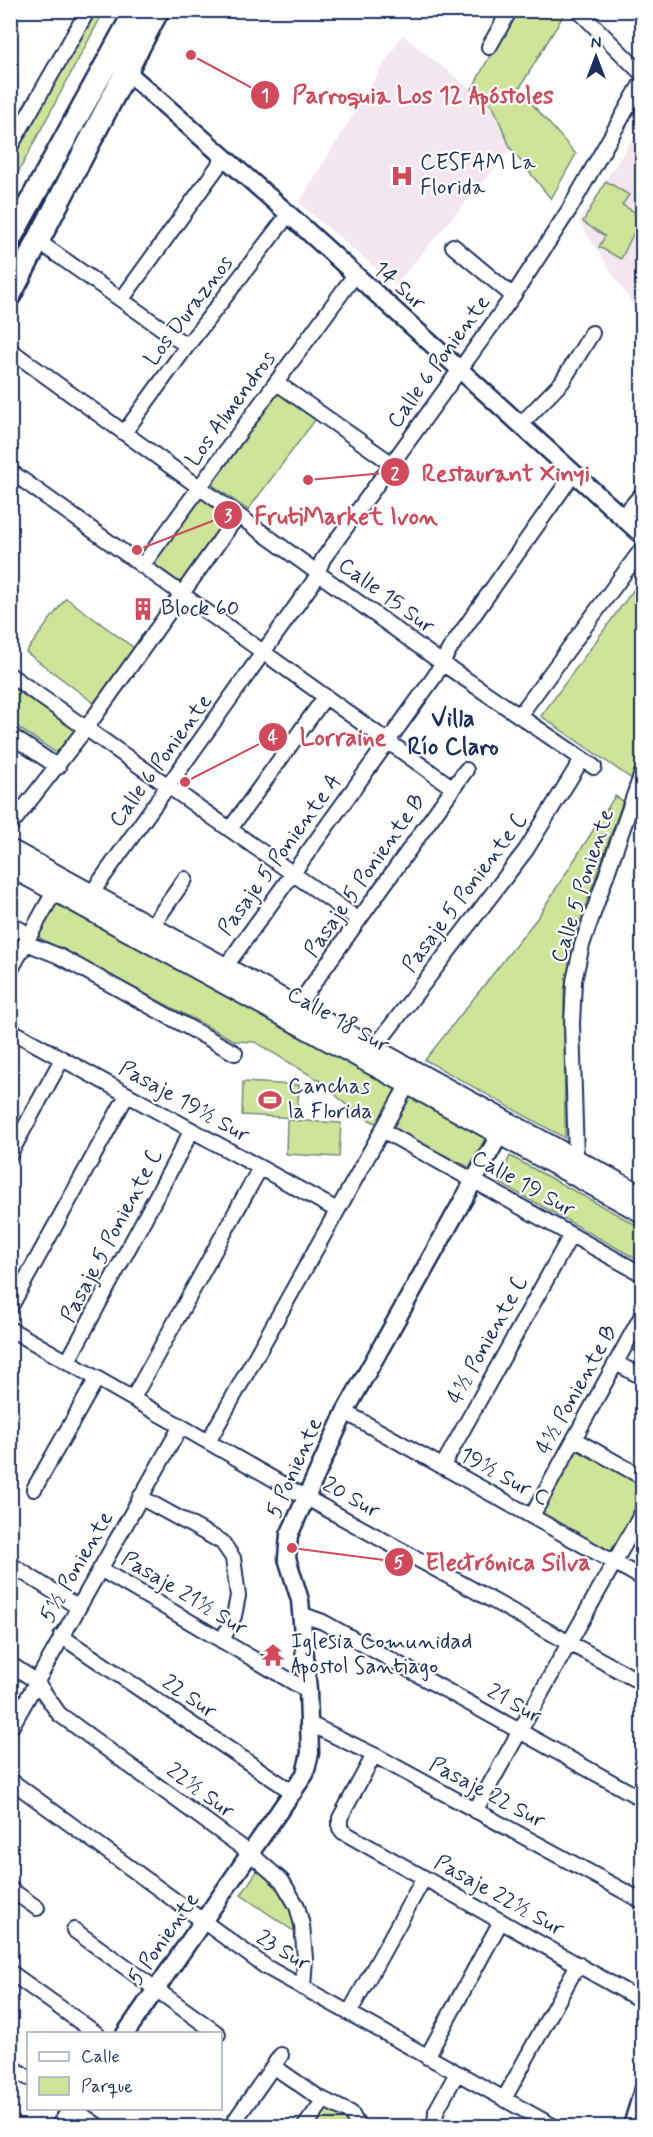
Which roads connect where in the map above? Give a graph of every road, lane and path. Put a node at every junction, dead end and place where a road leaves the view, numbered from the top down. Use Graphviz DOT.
graph roads {
  1 [pos="88,10"];
  2 [pos="136,10"];
  3 [pos="158,10"];
  4 [pos="510,10"];
  5 [pos="578,10"];
  6 [pos="489,47"];
  7 [pos="119,65"];
  8 [pos="642,74"];
  9 [pos="642,82"];
  10 [pos="11,145"];
  11 [pos="224,158"];
  12 [pos="288,215"];
  13 [pos="10,239"];
  14 [pos="39,242"];
  15 [pos="453,246"];
  16 [pos="354,276"];
  17 [pos="10,295"];
  18 [pos="513,296"];
  19 [pos="122,299"];
  20 [pos="592,333"];
  21 [pos="187,346"];
  22 [pos="10,350"];
  23 [pos="460,370"];
  24 [pos="277,383"];
  25 [pos="520,425"];
  26 [pos="124,433"];
  27 [pos="391,463"];
  28 [pos="10,471"];
  29 [pos="574,473"];
  30 [pos="199,488"];
  31 [pos="642,494"];
  32 [pos="238,515"];
  33 [pos="622,517"];
  34 [pos="642,535"];
  35 [pos="642,549"];
  36 [pos="142,566"];
  37 [pos="318,572"];
  38 [pos="182,594"];
  39 [pos="263,654"];
  40 [pos="442,663"];
  41 [pos="10,675"];
  42 [pos="325,697"];
  43 [pos="519,716"];
  44 [pos="87,728"];
  45 [pos="10,735"];
  46 [pos="387,742"];
  47 [pos="588,763"];
  48 [pos="58,766"];
  49 [pos="466,770"];
  50 [pos="642,773"];
  51 [pos="169,786"];
  52 [pos="453,788"];
  53 [pos="638,799"];
  54 [pos="10,826"];
  55 [pos="230,829"];
  56 [pos="10,849"];
  57 [pos="10,867"];
  58 [pos="292,874"];
  59 [pos="185,879"];
  60 [pos="58,884"];
  61 [pos="91,894"];
  62 [pos="359,920"];
  63 [pos="10,924"];
  64 [pos="152,926"];
  65 [pos="28,939"];
  66 [pos="226,966"];
  67 [pos="10,971"];
  68 [pos="298,1005"];
  69 [pos="10,1030"];
  70 [pos="375,1047"];
  71 [pos="235,1053"];
  72 [pos="62,1059"];
  73 [pos="416,1070"];
  74 [pos="407,1086"];
  75 [pos="127,1095"];
  76 [pos="503,1127"];
  77 [pos="192,1130"];
  78 [pos="382,1130"];
  79 [pos="10,1154"];
  80 [pos="576,1158"];
  81 [pos="260,1168"];
  82 [pos="474,1180"];
  83 [pos="642,1195"];
  84 [pos="337,1210"];
  85 [pos="642,1213"];
  86 [pos="571,1235"];
  87 [pos="642,1274"];
  88 [pos="10,1308"];
  89 [pos="642,1314"];
  90 [pos="10,1329"];
  91 [pos="68,1361"];
  92 [pos="616,1363"];
  93 [pos="642,1377"];
  94 [pos="97,1378"];
  95 [pos="133,1398"];
  96 [pos="345,1412"];
  97 [pos="181,1426"];
  98 [pos="574,1439"];
  99 [pos="208,1442"];
  100 [pos="442,1467"];
  101 [pos="642,1477"];
  102 [pos="34,1489"];
  103 [pos="140,1497"];
  104 [pos="305,1497"];
  105 [pos="642,1513"];
  106 [pos="532,1516"];
  107 [pos="615,1562"];
  108 [pos="10,1563"];
  109 [pos="100,1569"];
  110 [pos="642,1578"];
  111 [pos="78,1607"];
  112 [pos="301,1614"];
  113 [pos="61,1636"];
  114 [pos="222,1641"];
  115 [pos="570,1643"];
  116 [pos="10,1664"];
  117 [pos="36,1681"];
  118 [pos="642,1683"];
  119 [pos="308,1691"];
  120 [pos="310,1724"];
  121 [pos="10,1730"];
  122 [pos="520,1731"];
  123 [pos="374,1755"];
  124 [pos="10,1780"];
  125 [pos="294,1792"];
  126 [pos="642,1799"];
  127 [pos="476,1810"];
  128 [pos="251,1854"];
  129 [pos="424,1878"];
  130 [pos="10,1889"];
  131 [pos="642,1901"];
  132 [pos="37,1908"];
  133 [pos="501,1921"];
  134 [pos="203,1923"];
  135 [pos="74,1930"];
  136 [pos="578,1964"];
  137 [pos="10,1972"];
  138 [pos="303,1988"];
  139 [pos="156,1989"];
  140 [pos="642,2001"];
  141 [pos="349,2013"];
  142 [pos="93,2032"];
  143 [pos="126,2032"];
  144 [pos="216,2032"];
  145 [pos="427,2057"];
  146 [pos="10,2065"];
  147 [pos="457,2073"];
  148 [pos="27,2077"];
  149 [pos="642,2093"];
  150 [pos="504,2099"];
  151 [pos="324,2100"];
  152 [pos="71,2110"];
  153 [pos="73,2110"];
  154 [pos="60,2127"];
  155 [pos="98,2127"];
  156 [pos="231,2127"];
  157 [pos="305,2127"];
  158 [pos="358,2127"];
  159 [pos="435,2127"];
  160 [pos="553,2127"];
  161 [pos="632,2127"];
  1 -- 10 [label="street"];
  2 -- 7 [label="main road"];
  3 -- 7 [label="main road"];
  4 -- 6 [label="street"];
  5 -- 8 [label="street"];
  7 -- 11 [label="street, 14 Sur"];
  7 -- 13 [label="main road"];
  7 -- 14 [label="main road"];
  9 -- 18 [label="street, Calle 6 Poniente"];
  11 -- 12 [label="street, 14 Sur"];
  11 -- 19 [label="street"];
  12 -- 16 [label="street, 14 Sur"];
  12 -- 21 [label="street, Los Duraznos"];
  14 -- 17 [label="main road"];
  14 -- 19 [label="street"];
  15 -- 18 [label="street"];
  16 -- 23 [label="street, 14 Sur"];
  16 -- 24 [label="street, Los Almendros"];
  18 -- 23 [label="street, Calle 6 Poniente"];
  19 -- 21 [label="street"];
  20 -- 25 [label="street"];
  21 -- 26 [label="street, Los Duraznos"];
  22 -- 26 [label="street, Calle 15 Sur"];
  23 -- 25 [label="street, 14 Sur"];
  23 -- 27 [label="street, Calle 6 Poniente"];
  24 -- 27 [label="street"];
  24 -- 30 [label="street, Los Almendros"];
  25 -- 29 [label="street, 14 Sur"];
  26 -- 30 [label="street, Calle 15 Sur"];
  27 -- 37 [label="street, Calle 6 Poniente"];
  28 -- 36 [label="street"];
  29 -- 33 [label="street, 14 Sur"];
  29 -- 40 [label="street, Pasaje 5 Poniente A"];
  30 -- 32 [label="street, Calle 15 Sur"];
  30 -- 36 [label="street, Los Almendros"];
  31 -- 33 [label="street"];
  32 -- 37 [label="street, Calle 15 Sur"];
  32 -- 38 [label="street"];
  33 -- 34 [label="street, 14 Sur"];
  35 -- 43 [label="street"];
  36 -- 38 [label="street"];
  37 -- 39 [label="street, Calle 6 Poniente"];
  37 -- 40 [label="street, Calle 15 Sur"];
  38 -- 39 [label="street"];
  38 -- 44 [label="street"];
  39 -- 42 [label="street"];
  39 -- 51 [label="street, Calle 6 Poniente"];
  40 -- 43 [label="street, Calle 15 Sur"];
  40 -- 46 [label="street, Pasaje 5 Poniente A"];
  41 -- 44 [label="street"];
  42 -- 46 [label="street"];
  42 -- 55 [label="street"];
  43 -- 47 [label="street, Calle 15 Sur"];
  44 -- 48 [label="street"];
  44 -- 51 [label="street"];
  45 -- 48 [label="street"];
  46 -- 52 [label="street"];
  46 -- 58 [label="street, Pasaje 5 Poniente A"];
  47 -- 70 [label="street, Pasaje 5 Poniente C"];
  48 -- 54 [label="street"];
  49 -- 52 [label="street, Pasaje 5 Poniente B"];
  50 -- 53 [label="street, Calle 5 Poniente"];
  51 -- 55 [label="street"];
  51 -- 61 [label="street, Calle 6 Poniente"];
  52 -- 62 [label="street, Pasaje 5 Poniente B"];
  53 -- 80 [label="street, Calle 5 Poniente"];
  55 -- 58 [label="street"];
  56 -- 60 [label="main road, Calle 18 Sur"];
  57 -- 60 [label="main road, Calle 18 Sur"];
  58 -- 62 [label="street"];
  58 -- 66 [label="street, Pasaje 5 Poniente A"];
  59 -- 64 [label="street"];
  60 -- 61 [label="main road, Calle 18 Sur"];
  60 -- 65 [label="street"];
  60 -- 74 [label="main road, Calle 18 Sur"];
  61 -- 64 [label="main road, Calle 18 Sur"];
  62 -- 68 [label="street, Pasaje 5 Poniente B"];
  63 -- 65 [label="street"];
  64 -- 66 [label="main road, Calle 18 Sur"];
  65 -- 67 [label="street"];
  65 -- 71 [label="street"];
  66 -- 68 [label="main road, Calle 18 Sur"];
  68 -- 70 [label="main road, Calle 18 Sur"];
  69 -- 72 [label="street, Pasaje 19½ Sur"];
  70 -- 73 [label="main road, Calle 18 Sur"];
  72 -- 75 [label="street, Pasaje 19½ Sur"];
  72 -- 79 [label="street"];
  73 -- 74 [label="street"];
  73 -- 76 [label="main road, Calle 18 Sur"];
  74 -- 76 [label="main road, Calle 18 Sur"];
  74 -- 78 [label="street"];
  75 -- 77 [label="street, Pasaje 19½ Sur"];
  75 -- 88 [label="street"];
  76 -- 80 [label="main road, Calle 18 Sur"];
  76 -- 82 [label="street, 5 Poniente"];
  76 -- 85 [label="main road, Calle 18 Sur"];
  77 -- 81 [label="street, Pasaje 19½ Sur"];
  77 -- 91 [label="street, Pasaje 5 Poniente C"];
  78 -- 82 [label="street, Calle 19 Sur"];
  78 -- 84 [label="street"];
  80 -- 83 [label="main road, Calle 18 Sur"];
  81 -- 84 [label="street, Pasaje 19½ Sur"];
  81 -- 95 [label="street"];
  82 -- 86 [label="street, Calle 19 Sur"];
  82 -- 96 [label="street, 5 Poniente"];
  84 -- 99 [label="street"];
  86 -- 87 [label="street, Calle 19 Sur"];
  86 -- 100 [label="street, 4½ Poniente C"];
  89 -- 92 [label="street, 4½ Poniente B"];
  90 -- 91 [label="street, 20 Sur"];
  91 -- 94 [label="street, 20 Sur"];
  92 -- 93 [label="street"];
  92 -- 98 [label="street, 4½ Poniente B"];
  94 -- 95 [label="street, 20 Sur"];
  94 -- 102 [label="street"];
  95 -- 97 [label="street, 20 Sur"];
  96 -- 100 [label="street, 19½ Sur C"];
  96 -- 104 [label="street, 5 Poniente"];
  97 -- 99 [label="street, 20 Sur"];
  97 -- 103 [label="street, 5½ Poniente"];
  98 -- 101 [label="street"];
  98 -- 106 [label="street, 4½ Poniente B"];
  99 -- 104 [label="street, 20 Sur"];
  100 -- 106 [label="street, 19½ Sur C"];
  103 -- 109 [label="street, 5½ Poniente"];
  103 -- 114 [label="street"];
  104 -- 112 [label="street, 5 Poniente"];
  104 -- 115 [label="street, 20 Sur"];
  105 -- 107 [label="street"];
  106 -- 107 [label="street, 19½ Sur C"];
  107 -- 110 [label="street, 19½ Sur C"];
  107 -- 115 [label="street"];
  108 -- 111 [label="street"];
  109 -- 111 [label="street, 5½ Poniente"];
  109 -- 114 [label="street, Pasaje 21½ Sur"];
  111 -- 113 [label="street, 5½ Poniente"];
  112 -- 119 [label="street, 5 Poniente"];
  112 -- 122 [label="street, 21 Sur"];
  113 -- 117 [label="street, 5½ Poniente"];
  113 -- 125 [label="street, 22 Sur"];
  114 -- 119 [label="street, Pasaje 21½ Sur"];
  115 -- 118 [label="street, 20 Sur"];
  115 -- 122 [label="street"];
  116 -- 117 [label="street, 22½ Sur"];
  117 -- 121 [label="street, 5½ Poniente"];
  117 -- 128 [label="street, 22½ Sur"];
  119 -- 120 [label="street, 5 Poniente"];
  120 -- 123 [label="street, Pasaje 22 Sur"];
  120 -- 125 [label="street, 5 Poniente"];
  122 -- 126 [label="street, 21 Sur"];
  122 -- 127 [label="street"];
  123 -- 127 [label="street, Pasaje 22 Sur"];
  123 -- 129 [label="street, Pasaje 22½ Sur"];
  124 -- 134 [label="street, 23 Sur"];
  125 -- 128 [label="street, 5 Poniente"];
  127 -- 131 [label="street, Pasaje 22 Sur"];
  128 -- 134 [label="street, 5 Poniente"];
  128 -- 138 [label="street, 22½ Sur"];
  129 -- 133 [label="street, Pasaje 22½ Sur"];
  129 -- 141 [label="street"];
  130 -- 132 [label="street"];
  133 -- 136 [label="street, Pasaje 22½ Sur"];
  133 -- 145 [label="street"];
  134 -- 138 [label="street, 23 Sur"];
  134 -- 139 [label="street, 5 Poniente"];
  135 -- 139 [label="street"];
  136 -- 140 [label="street, Pasaje 22½ Sur"];
  136 -- 150 [label="street"];
  137 -- 142 [label="street"];
  138 -- 141 [label="street, 23 Sur"];
  139 -- 143 [label="street, 5 Poniente"];
  139 -- 144 [label="street"];
  141 -- 145 [label="street, 23 Sur"];
  145 -- 147 [label="street, 23 Sur"];
  146 -- 148 [label="street"];
  147 -- 150 [label="street, 23 Sur"];
  147 -- 159 [label="street"];
  149 -- 161 [label="street"];
  150 -- 160 [label="street, 23 Sur"];
  151 -- 156 [label="street"];
  151 -- 157 [label="street"];
  151 -- 158 [label="street"];
  152 -- 154 [label="street"];
  153 -- 155 [label="street"];
}
